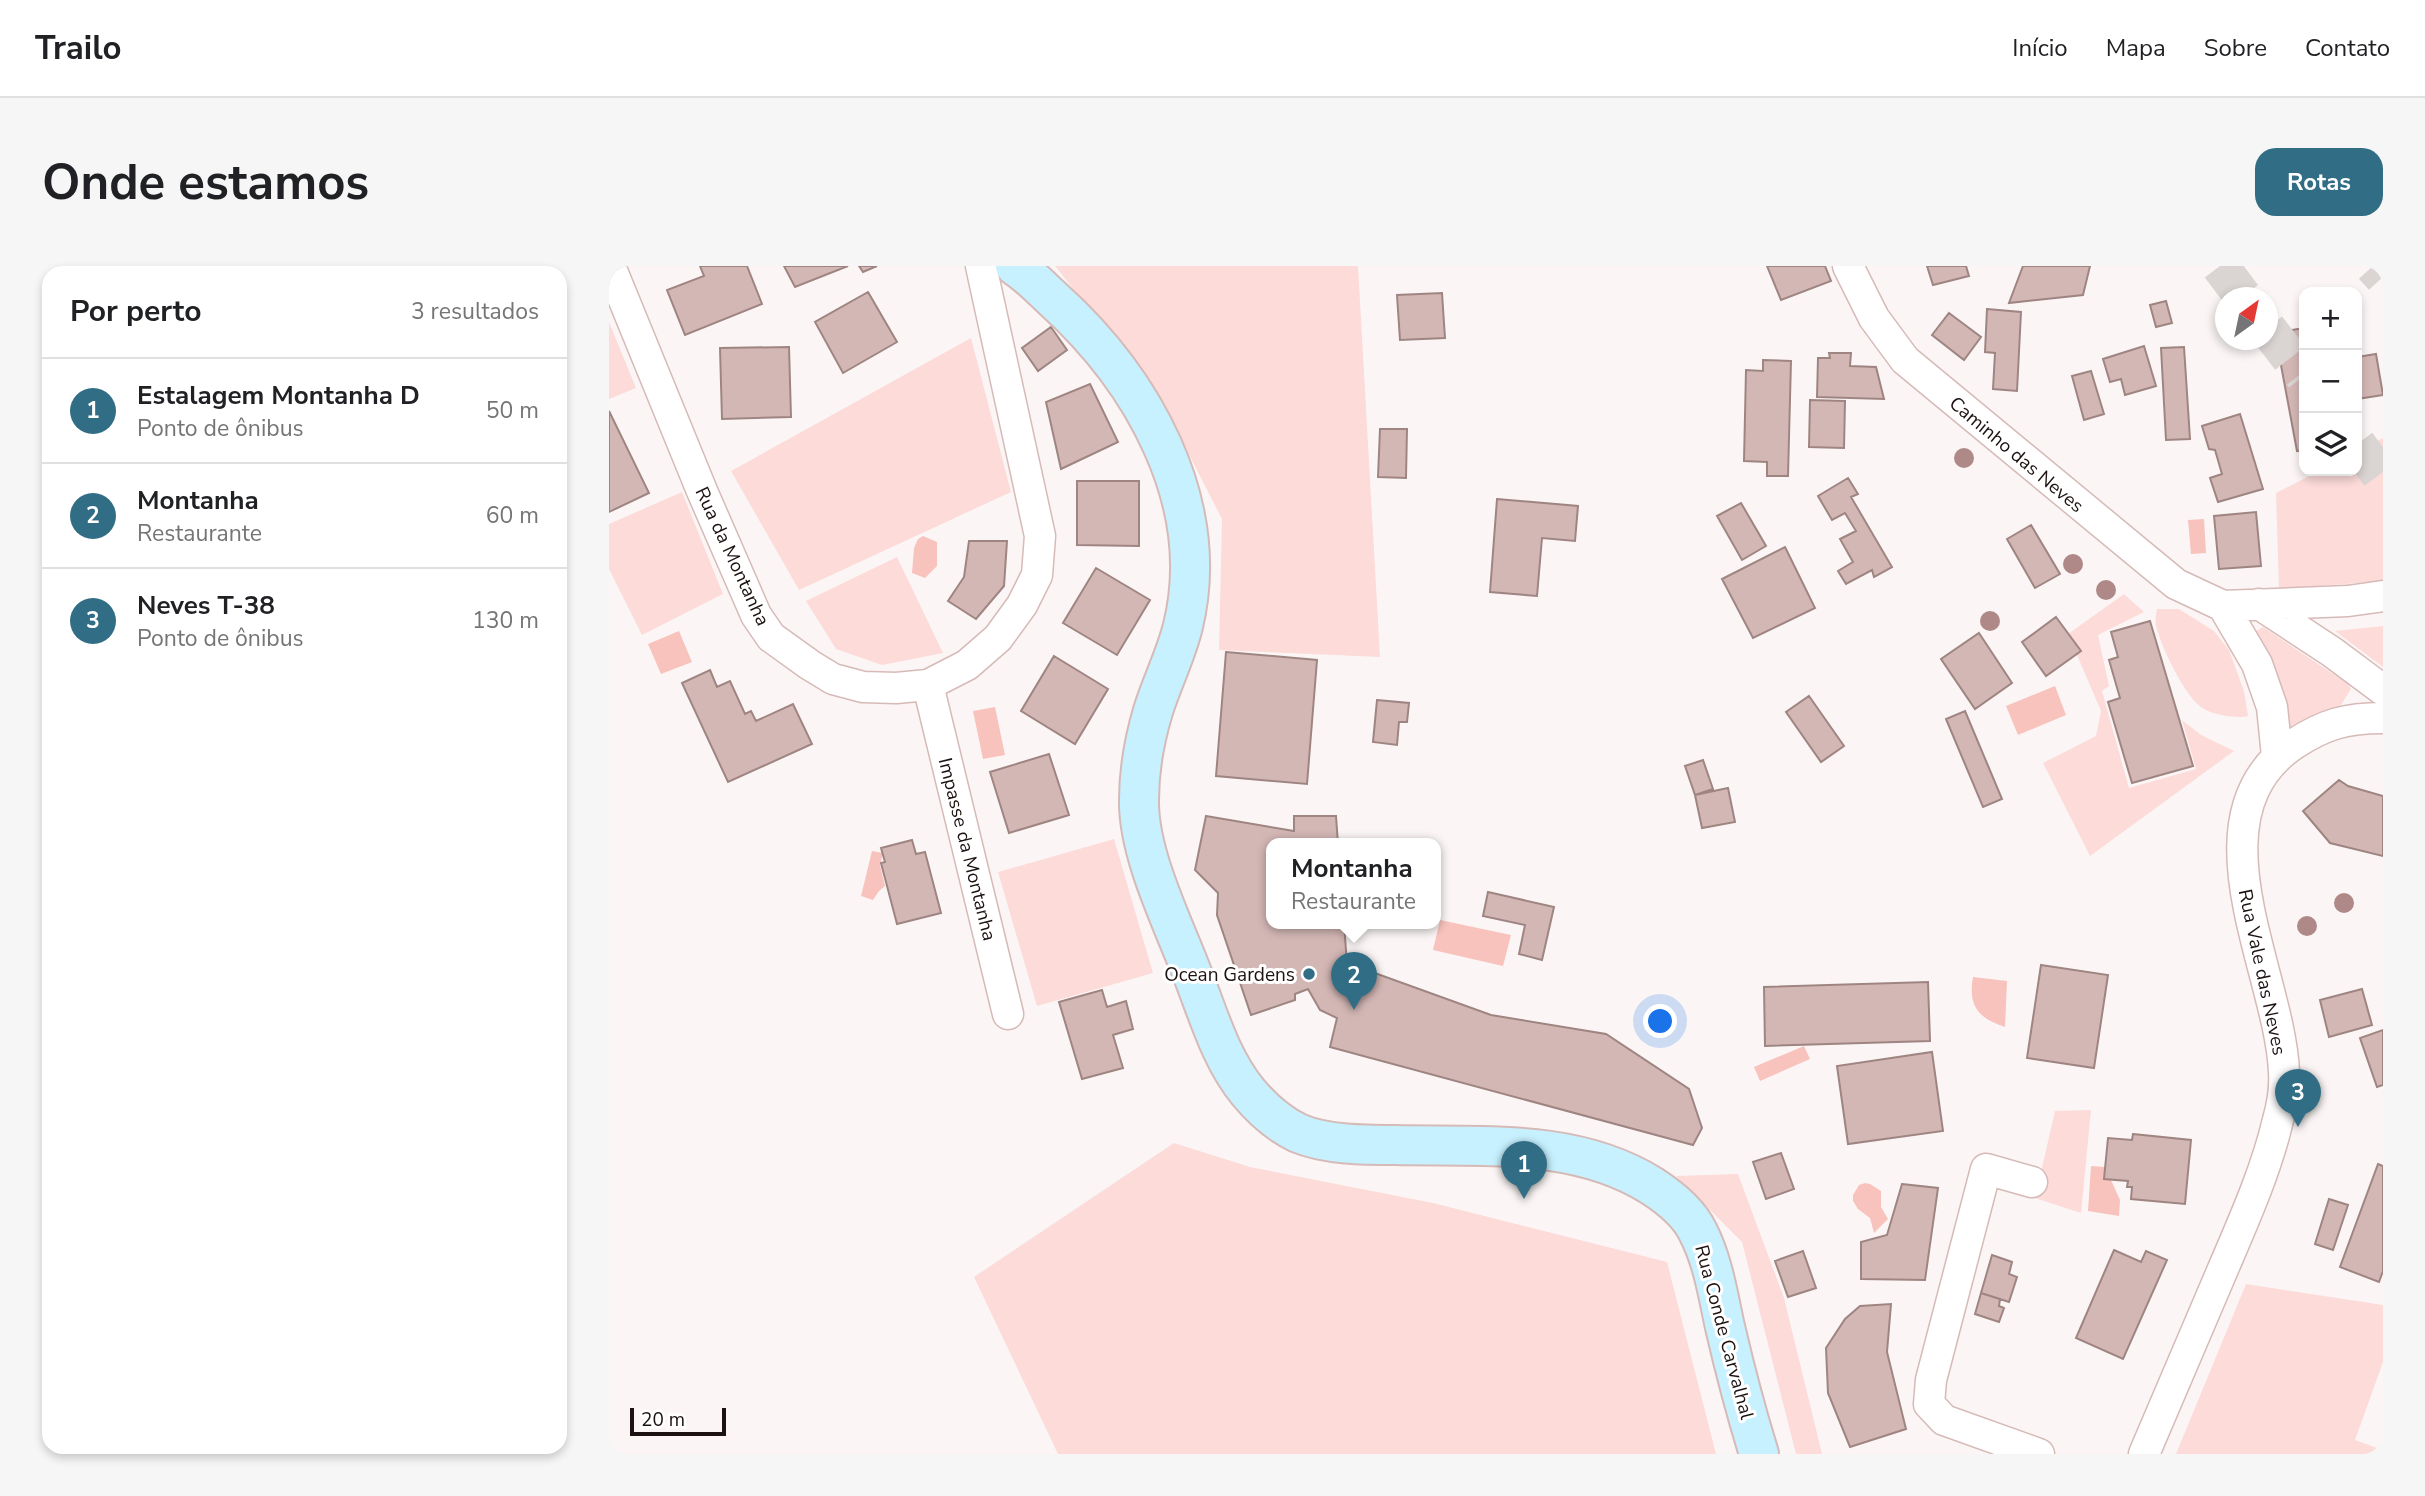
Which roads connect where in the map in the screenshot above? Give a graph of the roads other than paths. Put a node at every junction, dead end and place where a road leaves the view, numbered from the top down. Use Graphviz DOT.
graph roads {
  1 [pos="610,266"];
  2 [pos="981,266"];
  3 [pos="1015,266"];
  4 [pos="1847,266"];
  5 [pos="2383,596"];
  6 [pos="2259,604"];
  7 [pos="2223,606"];
  8 [pos="928,685"];
  9 [pos="2383,690"];
  10 [pos="2383,718"];
  11 [pos="2277,756"];
  12 [pos="1008,1014"];
  13 [pos="2032,1182"];
  14 [pos="1759,1454"];
  15 [pos="2039,1454"];
  16 [pos="2144,1454"];
  1 -- 8 [label="street, Rua da Montanha"];
  2 -- 8 [label="street, Rua da Montanha"];
  3 -- 14 [label="main road, Rua Conde Carvalhal"];
  4 -- 7 [label="street, Caminho das Neves"];
  5 -- 6 [label="street, Caminho das Neves"];
  6 -- 7 [label="street, Caminho das Neves"];
  6 -- 9 [label="street"];
  7 -- 11 [label="street"];
  8 -- 12 [label="street, Impasse da Montanha"];
  10 -- 11 [label="street, Rua Vale das Neves"];
  11 -- 16 [label="street, Rua Vale das Neves"];
  13 -- 15 [label="street"];
}
